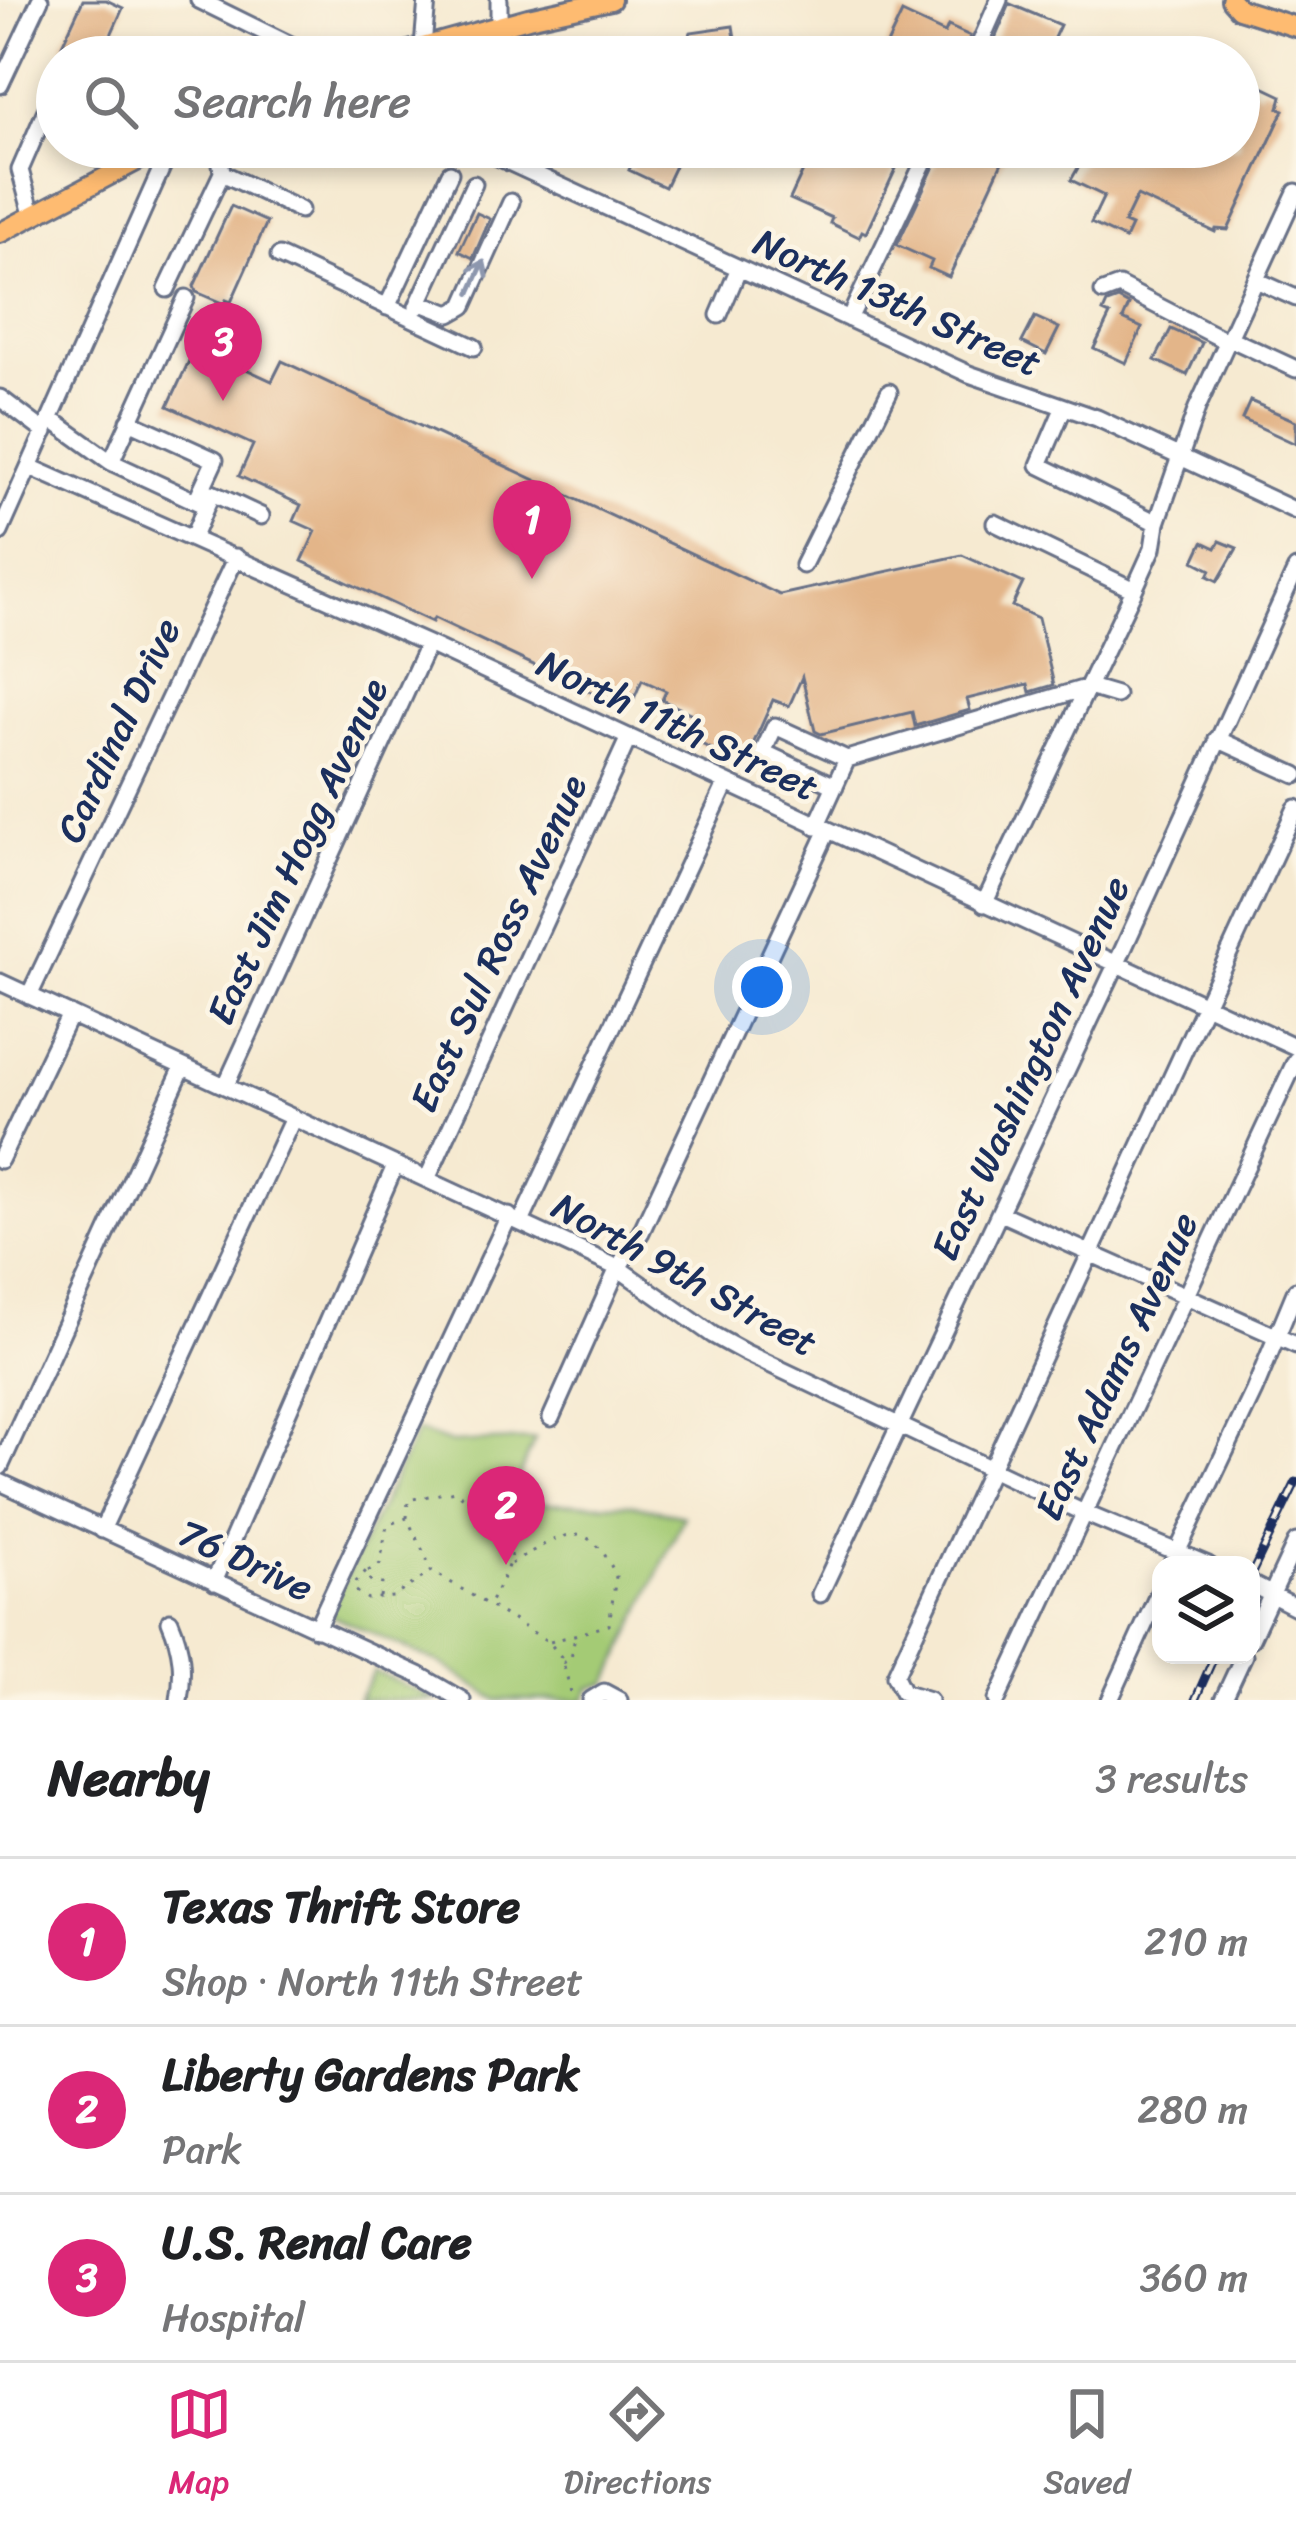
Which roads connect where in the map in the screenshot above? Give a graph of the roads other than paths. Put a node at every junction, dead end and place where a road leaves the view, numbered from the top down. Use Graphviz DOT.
graph roads {
  1 [pos="40,0"];
  2 [pos="199,0"];
  3 [pos="427,0"];
  4 [pos="499,0"];
  5 [pos="611,0"];
  6 [pos="999,0"];
  7 [pos="1231,0"];
  8 [pos="575,3"];
  9 [pos="236,8"];
  10 [pos="500,25"];
  11 [pos="1296,27"];
  12 [pos="281,36"];
  13 [pos="423,36"];
  14 [pos="460,36"];
  15 [pos="983,36"];
  16 [pos="0,85"];
  17 [pos="36,133"];
  18 [pos="125,168"];
  19 [pos="158,168"];
  20 [pos="221,168"];
  21 [pos="522,168"];
  22 [pos="921,168"];
  23 [pos="222,173"];
  24 [pos="450,173"];
  25 [pos="474,184"];
  26 [pos="1296,192"];
  27 [pos="511,202"];
  28 [pos="300,210"];
  29 [pos="32,214"];
  30 [pos="0,232"];
  31 [pos="279,256"];
  32 [pos="739,268"];
  33 [pos="1256,280"];
  34 [pos="167,290"];
  35 [pos="1103,292"];
  36 [pos="186,298"];
  37 [pos="1296,298"];
  38 [pos="387,307"];
  39 [pos="415,310"];
  40 [pos="719,315"];
  41 [pos="849,319"];
  42 [pos="1228,340"];
  43 [pos="474,346"];
  44 [pos="1296,369"];
  45 [pos="889,392"];
  46 [pos="0,398"];
  47 [pos="1063,409"];
  48 [pos="130,421"];
  49 [pos="48,425"];
  50 [pos="1182,457"];
  51 [pos="111,462"];
  52 [pos="30,466"];
  53 [pos="201,504"];
  54 [pos="1295,508"];
  55 [pos="261,516"];
  56 [pos="995,523"];
  57 [pos="1157,523"];
  58 [pos="0,532"];
  59 [pos="193,537"];
  60 [pos="236,557"];
  61 [pos="803,565"];
  62 [pos="1296,569"];
  63 [pos="1134,590"];
  64 [pos="1290,596"];
  65 [pos="428,644"];
  66 [pos="1089,687"];
  67 [pos="1115,695"];
  68 [pos="628,737"];
  69 [pos="1217,739"];
  70 [pos="847,759"];
  71 [pos="1296,776"];
  72 [pos="725,784"];
  73 [pos="835,786"];
  74 [pos="1296,808"];
  75 [pos="821,829"];
  76 [pos="984,904"];
  77 [pos="1116,964"];
  78 [pos="0,982"];
  79 [pos="29,996"];
  80 [pos="1206,1006"];
  81 [pos="70,1014"];
  82 [pos="1296,1047"];
  83 [pos="1296,1060"];
  84 [pos="182,1069"];
  85 [pos="226,1085"];
  86 [pos="293,1118"];
  87 [pos="0,1160"];
  88 [pos="394,1168"];
  89 [pos="428,1177"];
  90 [pos="1000,1213"];
  91 [pos="515,1219"];
  92 [pos="1089,1254"];
  93 [pos="618,1268"];
  94 [pos="1296,1290"];
  95 [pos="1185,1297"];
  96 [pos="1275,1336"];
  97 [pos="1296,1346"];
  98 [pos="551,1418"];
  99 [pos="900,1423"];
  100 [pos="0,1466"];
  101 [pos="992,1468"];
  102 [pos="0,1482"];
  103 [pos="1084,1513"];
  104 [pos="102,1530"];
  105 [pos="1296,1542"];
  106 [pos="1170,1556"];
  107 [pos="1175,1556"];
  108 [pos="214,1582"];
  109 [pos="1260,1589"];
  110 [pos="820,1594"];
  111 [pos="1272,1595"];
  112 [pos="1296,1607"];
  113 [pos="1152,1608"];
  114 [pos="170,1621"];
  115 [pos="1260,1621"];
  116 [pos="316,1629"];
  117 [pos="1240,1664"];
  118 [pos="179,1700"];
  119 [pos="463,1700"];
  120 [pos="591,1700"];
  121 [pos="619,1700"];
  122 [pos="928,1700"];
  123 [pos="997,1700"];
  124 [pos="1110,1700"];
  125 [pos="1223,1700"];
  1 -- 16 [label="street"];
  2 -- 9 [label="street"];
  3 -- 13 [label="street"];
  4 -- 10 [label="street"];
  5 -- 8 [label="main road"];
  6 -- 15 [label="street"];
  7 -- 11 [label="main road"];
  8 -- 10 [label="main road"];
  9 -- 12 [label="street"];
  10 -- 14 [label="main road"];
  17 -- 29 [label="street"];
  18 -- 29 [label="main road"];
  19 -- 49 [label="street"];
  20 -- 23 [label="street"];
  21 -- 32 [label="street, North 13th Street"];
  22 -- 41 [label="street"];
  23 -- 28 [label="street"];
  23 -- 34 [label="street"];
  24 -- 38 [label="street"];
  25 -- 39 [label="street"];
  26 -- 33 [label="street"];
  39 -- 27 [label="street, one-way"];
  29 -- 30 [label="main road"];
  31 -- 38 [label="street"];
  32 -- 40 [label="street"];
  32 -- 41 [label="street, North 13th Street"];
  33 -- 37 [label="street"];
  33 -- 42 [label="street"];
  35 -- 42 [label="street"];
  36 -- 48 [label="street"];
  38 -- 39 [label="street"];
  39 -- 43 [label="street"];
  41 -- 47 [label="street, North 13th Street"];
  42 -- 44 [label="street"];
  42 -- 50 [label="street"];
  45 -- 61 [label="street"];
  46 -- 49 [label="street"];
  47 -- 50 [label="street, North 13th Street"];
  47 -- 57 [label="street"];
  48 -- 51 [label="street"];
  48 -- 53 [label="street"];
  49 -- 51 [label="street"];
  49 -- 52 [label="street"];
  50 -- 54 [label="street, North 13th Street"];
  50 -- 57 [label="street"];
  51 -- 53 [label="street"];
  52 -- 58 [label="street"];
  52 -- 59 [label="street, North 11th Street"];
  53 -- 55 [label="street"];
  53 -- 59 [label="street"];
  56 -- 63 [label="street"];
  57 -- 63 [label="street"];
  59 -- 60 [label="street, North 11th Street"];
  60 -- 65 [label="street, North 11th Street"];
  60 -- 79 [label="street, Cardinal Drive"];
  62 -- 64 [label="street, East Washington Avenue"];
  63 -- 66 [label="street"];
  64 -- 69 [label="street, East Washington Avenue"];
  65 -- 68 [label="street, North 11th Street"];
  65 -- 85 [label="street, East Jim Hogg Avenue"];
  66 -- 67 [label="street"];
  66 -- 70 [label="street"];
  66 -- 76 [label="street"];
  68 -- 72 [label="street, North 11th Street"];
  68 -- 89 [label="street, East Sul Ross Avenue"];
  69 -- 71 [label="street"];
  69 -- 77 [label="street, East Washington Avenue"];
  70 -- 73 [label="street"];
  70 -- 73 [label="street"];
  72 -- 75 [label="street, North 11th Street"];
  72 -- 91 [label="street"];
  73 -- 75 [label="street"];
  74 -- 80 [label="street"];
  75 -- 76 [label="street, North 11th Street"];
  75 -- 93 [label="street"];
  76 -- 77 [label="street, North 11th Street"];
  77 -- 80 [label="street, North 11th Street"];
  77 -- 90 [label="street, East Washington Avenue"];
  78 -- 79 [label="street, North 9th Street"];
  79 -- 81 [label="street, North 9th Street"];
  80 -- 82 [label="street, North 11th Street"];
  80 -- 92 [label="street"];
  81 -- 84 [label="street, North 9th Street"];
  81 -- 87 [label="street"];
  83 -- 95 [label="street, East Adams Avenue"];
  84 -- 85 [label="street, North 9th Street"];
  84 -- 100 [label="street, East Jim Hogg Avenue"];
  85 -- 86 [label="street, North 9th Street"];
  86 -- 88 [label="street, North 9th Street"];
  86 -- 104 [label="street"];
  88 -- 89 [label="street, North 9th Street"];
  88 -- 108 [label="street"];
  89 -- 91 [label="street, North 9th Street"];
  90 -- 92 [label="street"];
  90 -- 99 [label="street, East Washington Avenue"];
  91 -- 93 [label="street, North 9th Street"];
  91 -- 116 [label="street"];
  92 -- 95 [label="street"];
  92 -- 101 [label="street"];
  93 -- 98 [label="street"];
  93 -- 99 [label="street, North 9th Street"];
  94 -- 96 [label="street"];
  95 -- 96 [label="street"];
  95 -- 103 [label="street, East Adams Avenue"];
  96 -- 97 [label="street"];
  96 -- 107 [label="street"];
  99 -- 101 [label="street, North 9th Street"];
  99 -- 110 [label="street, East Washington Avenue"];
  101 -- 103 [label="street, North 9th Street"];
  101 -- 122 [label="street"];
  102 -- 104 [label="street, 76 Drive"];
  103 -- 106 [label="street, North 9th Street"];
  103 -- 123 [label="street, East Adams Avenue"];
  104 -- 108 [label="street, 76 Drive"];
  105 -- 111 [label="street"];
  108 -- 116 [label="street, 76 Drive"];
  109 -- 111 [label="street"];
  111 -- 112 [label="street"];
  111 -- 115 [label="street"];
  113 -- 124 [label="street"];
  114 -- 118 [label="street"];
  116 -- 119 [label="street, 76 Drive"];
  117 -- 125 [label="street"];
  120 -- 121 [label="street"];
}
